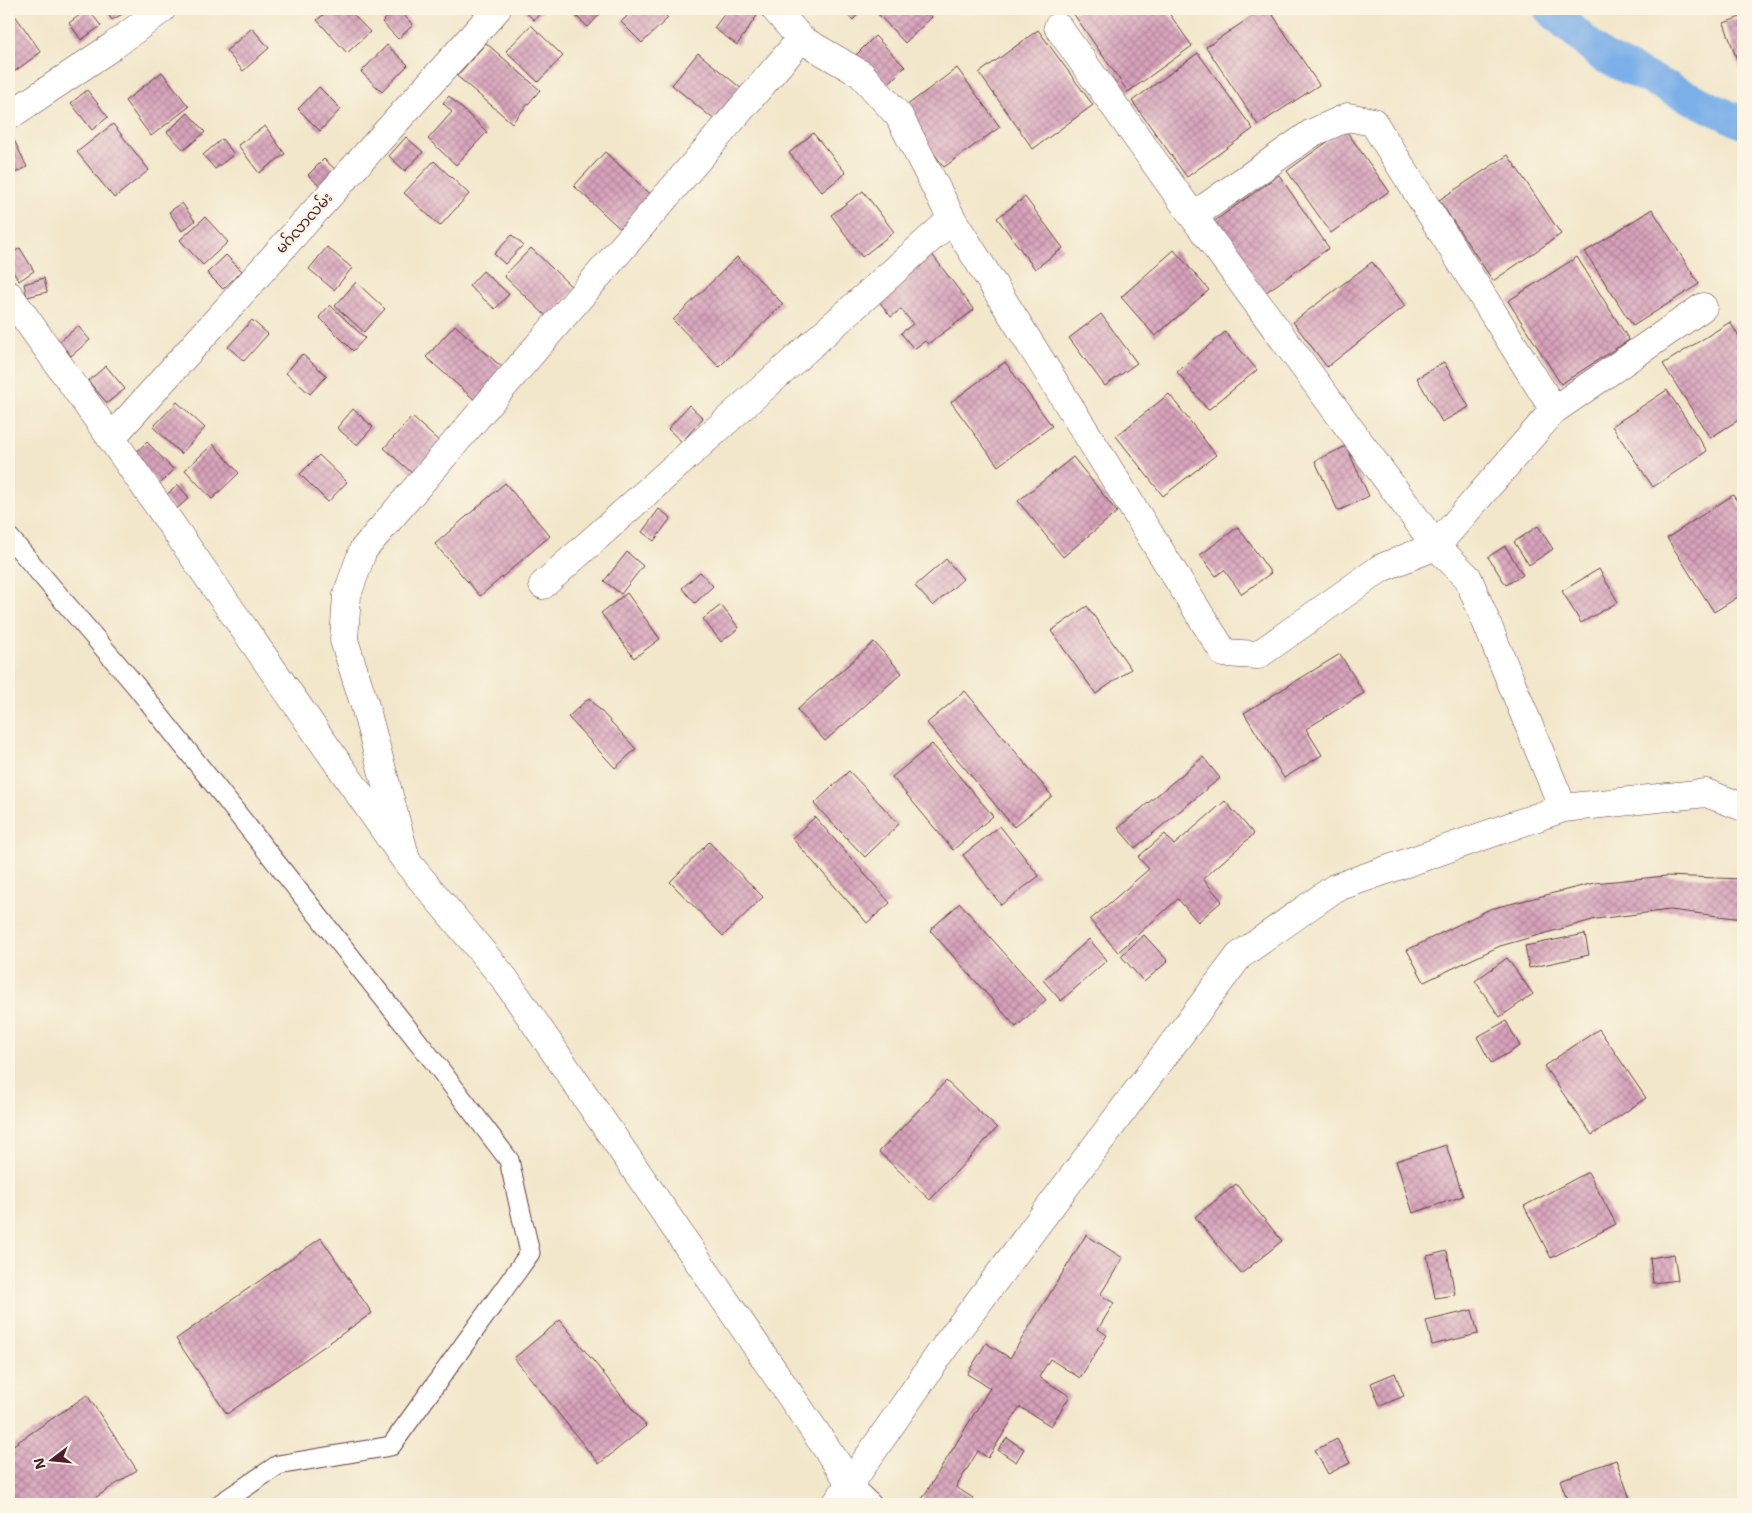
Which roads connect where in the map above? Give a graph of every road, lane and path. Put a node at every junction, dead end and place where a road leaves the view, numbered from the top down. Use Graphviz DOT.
graph roads {
  1 [pos="162,9"];
  2 [pos="497,9"];
  3 [pos="775,9"];
  4 [pos="1058,27"];
  5 [pos="801,39"];
  6 [pos="9,116"];
  7 [pos="1194,216"];
  8 [pos="952,219"];
  9 [pos="9,295"];
  10 [pos="1703,307"];
  11 [pos="1554,410"];
  12 [pos="110,438"];
  13 [pos="9,537"];
  14 [pos="1436,546"];
  15 [pos="543,585"];
  16 [pos="1743,807"];
  17 [pos="1563,808"];
  18 [pos="406,860"];
  19 [pos="843,1494"];
  20 [pos="220,1504"];
  21 [pos="872,1504"];
  1 -- 6 [label="street"];
  2 -- 12 [label="street, မဂ်လာလမ်း"];
  3 -- 5 [label="street"];
  4 -- 7 [label="street"];
  5 -- 8 [label="street"];
  5 -- 18 [label="street"];
  7 -- 11 [label="street"];
  7 -- 14 [label="street"];
  8 -- 14 [label="street"];
  8 -- 15 [label="street"];
  9 -- 12 [label="street"];
  10 -- 11 [label="street"];
  11 -- 14 [label="street"];
  12 -- 18 [label="street"];
  13 -- 20 [label="lane"];
  14 -- 17 [label="street"];
  16 -- 17 [label="street"];
  17 -- 19 [label="street"];
  18 -- 19 [label="street"];
  19 -- 21 [label="lane"];
}
